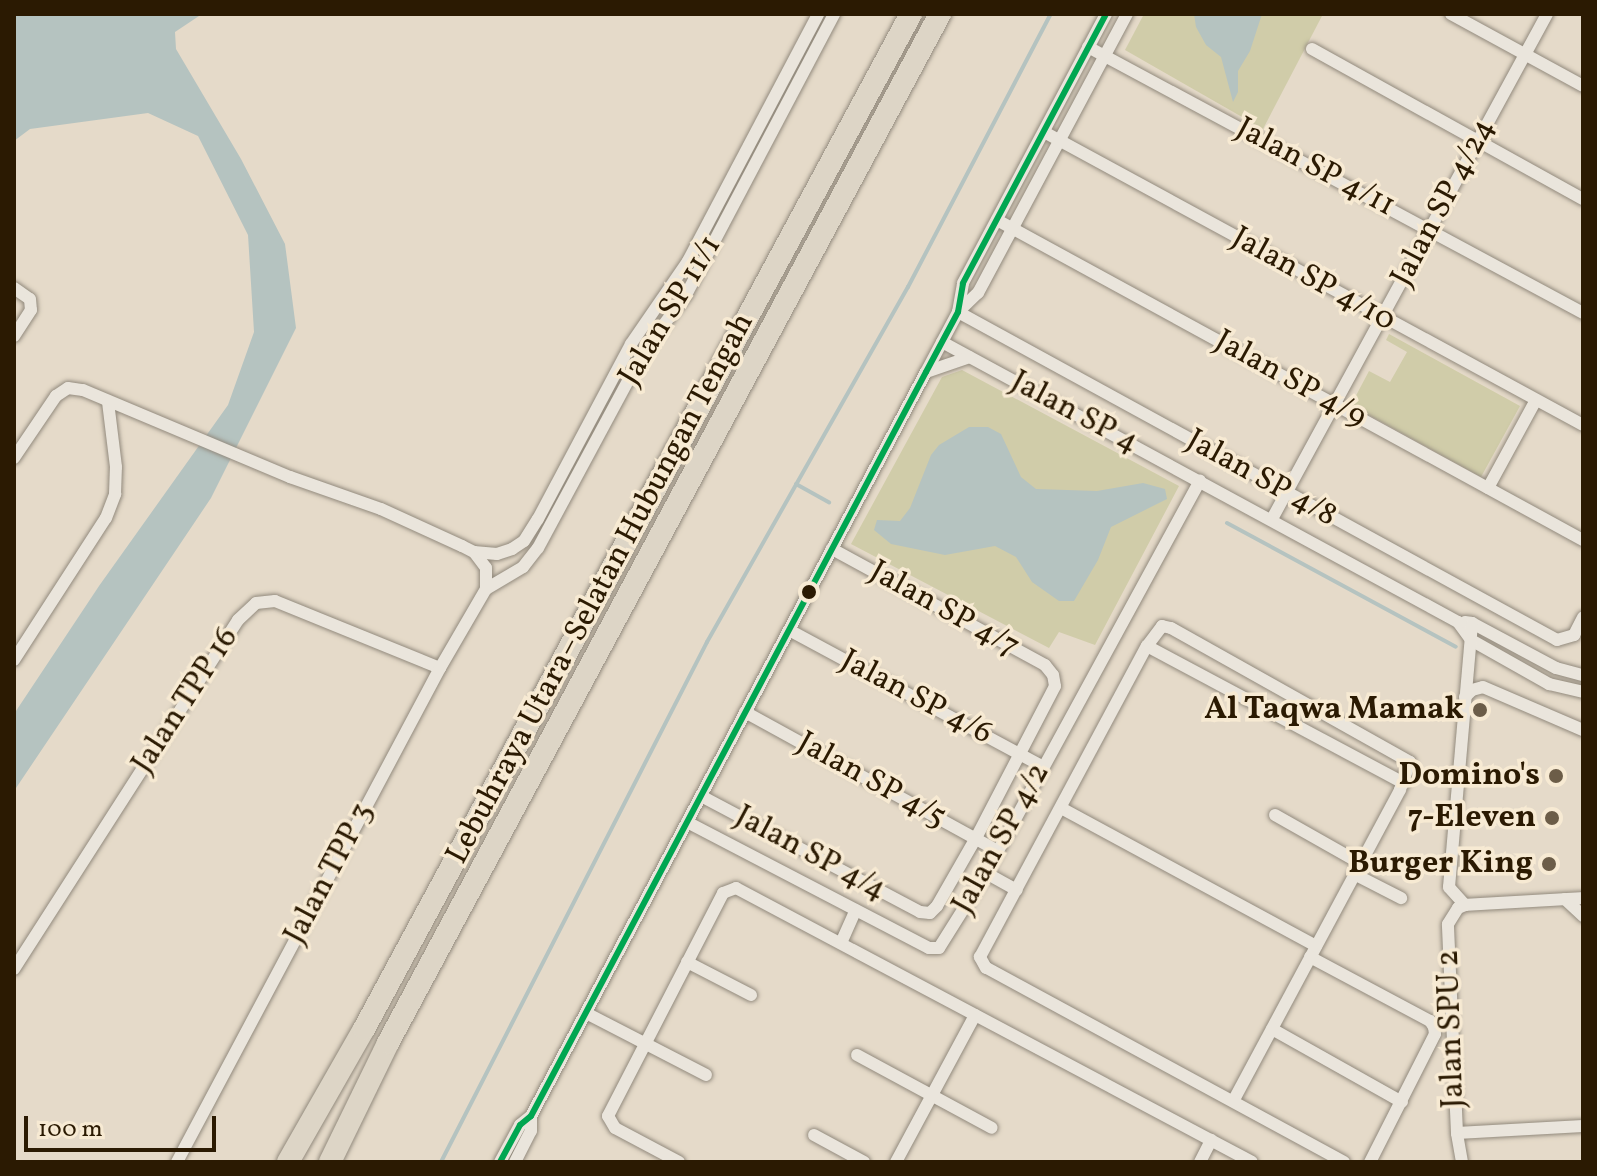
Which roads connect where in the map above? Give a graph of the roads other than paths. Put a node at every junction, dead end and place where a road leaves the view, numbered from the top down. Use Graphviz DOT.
graph roads {
  1 [pos="818,14"];
  2 [pos="834,14"];
  3 [pos="911,14"];
  4 [pos="940,14"];
  5 [pos="1106,14"];
  6 [pos="1127,14"];
  7 [pos="1451,14"];
  8 [pos="1547,14"];
  9 [pos="1088,47"];
  10 [pos="1312,49"];
  11 [pos="1104,55"];
  12 [pos="1525,55"];
  13 [pos="1583,86"];
  14 [pos="1044,132"];
  15 [pos="1059,140"];
  16 [pos="1477,142"];
  17 [pos="1583,199"];
  18 [pos="997,220"];
  19 [pos="1011,229"];
  20 [pos="1429,230"];
  21 [pos="14,288"];
  22 [pos="958,312"];
  23 [pos="1583,313"];
  24 [pos="1382,318"];
  25 [pos="14,336"];
  26 [pos="942,342"];
  27 [pos="970,357"];
  28 [pos="926,372"];
  29 [pos="1536,400"];
  30 [pos="108,402"];
  31 [pos="1333,404"];
  32 [pos="1583,425"];
  33 [pos="14,458"];
  34 [pos="1200,480"];
  35 [pos="1488,488"];
  36 [pos="1287,493"];
  37 [pos="1272,519"];
  38 [pos="1583,540"];
  39 [pos="832,549"];
  40 [pos="474,552"];
  41 [pos="486,589"];
  42 [pos="1583,617"];
  43 [pos="1458,622"];
  44 [pos="1472,623"];
  45 [pos="789,630"];
  46 [pos="1471,640"];
  47 [pos="1147,646"];
  48 [pos="14,660"];
  49 [pos="440,668"];
  50 [pos="1583,675"];
  51 [pos="1583,692"];
  52 [pos="1465,697"];
  53 [pos="745,712"];
  54 [pos="1583,730"];
  55 [pos="1020,754"];
  56 [pos="1042,766"];
  57 [pos="1404,783"];
  58 [pos="701,796"];
  59 [pos="1061,808"];
  60 [pos="1275,815"];
  61 [pos="687,822"];
  62 [pos="976,838"];
  63 [pos="996,850"];
  64 [pos="1357,868"];
  65 [pos="986,873"];
  66 [pos="1583,883"];
  67 [pos="1017,890"];
  68 [pos="1401,898"];
  69 [pos="1582,898"];
  70 [pos="1565,899"];
  71 [pos="1465,905"];
  72 [pos="856,910"];
  73 [pos="1583,916"];
  74 [pos="841,943"];
  75 [pos="1313,951"];
  76 [pos="687,962"];
  77 [pos="14,969"];
  78 [pos="751,995"];
  79 [pos="586,1013"];
  80 [pos="975,1015"];
  81 [pos="1272,1029"];
  82 [pos="644,1044"];
  83 [pos="857,1055"];
  84 [pos="706,1075"];
  85 [pos="932,1095"];
  86 [pos="1233,1101"];
  87 [pos="1402,1102"];
  88 [pos="531,1116"];
  89 [pos="1583,1126"];
  90 [pos="992,1128"];
  91 [pos="1457,1133"];
  92 [pos="814,1135"];
  93 [pos="1211,1140"];
  94 [pos="331,1161"];
  95 [pos="177,1162"];
  96 [pos="287,1162"];
  97 [pos="500,1162"];
  98 [pos="515,1162"];
  99 [pos="679,1162"];
  100 [pos="864,1162"];
  101 [pos="896,1162"];
  102 [pos="1200,1162"];
  103 [pos="1252,1162"];
  104 [pos="1344,1162"];
  105 [pos="1370,1162"];
  106 [pos="1462,1162"];
  1 -- 40 [label="street, Jalan SP 11/1"];
  2 -- 41 [label="street, Jalan SP 11/1"];
  3 -- 96 [label="highway, Lebuhraya Utara–Selatan Hubungan Tengah"];
  4 -- 94 [label="highway, Lebuhraya Utara–Selatan Hubungan Tengah"];
  5 -- 9 [label="street"];
  6 -- 11 [label="street"];
  7 -- 12 [label="street"];
  8 -- 12 [label="street, Jalan SP 4/24"];
  9 -- 11 [label="street, Jalan SP 4/11"];
  9 -- 14 [label="street"];
  10 -- 16 [label="street"];
  11 -- 15 [label="street"];
  11 -- 20 [label="street, Jalan SP 4/11"];
  12 -- 13 [label="street"];
  12 -- 16 [label="street, Jalan SP 4/24"];
  14 -- 15 [label="street, Jalan SP 4/10"];
  14 -- 18 [label="street"];
  15 -- 19 [label="street"];
  15 -- 24 [label="street, Jalan SP 4/10"];
  16 -- 17 [label="street"];
  16 -- 20 [label="street, Jalan SP 4/24"];
  18 -- 19 [label="street, Jalan SP 4/9"];
  18 -- 22 [label="street"];
  19 -- 22 [label="street"];
  19 -- 31 [label="street, Jalan SP 4/9"];
  20 -- 23 [label="street, Jalan SP 4/11"];
  20 -- 24 [label="street, Jalan SP 4/24"];
  21 -- 25 [label="street"];
  22 -- 26 [label="street"];
  22 -- 36 [label="street, Jalan SP 4/8"];
  24 -- 29 [label="street, Jalan SP 4/10"];
  24 -- 31 [label="street, Jalan SP 4/24"];
  26 -- 27 [label="street, Jalan SP 4"];
  26 -- 28 [label="street"];
  27 -- 28 [label="street"];
  27 -- 34 [label="street, Jalan SP 4"];
  28 -- 39 [label="street"];
  29 -- 32 [label="street, Jalan SP 4/10"];
  29 -- 35 [label="street"];
  30 -- 33 [label="street"];
  30 -- 40 [label="street"];
  30 -- 48 [label="street"];
  31 -- 35 [label="street, Jalan SP 4/9"];
  31 -- 36 [label="street, Jalan SP 4/24"];
  34 -- 37 [label="street, Jalan SP 4"];
  34 -- 56 [label="street, Jalan SP 4/2"];
  35 -- 38 [label="street, Jalan SP 4/9"];
  36 -- 37 [label="street, Jalan SP 4/24"];
  36 -- 42 [label="street, Jalan SP 4/8"];
  37 -- 43 [label="street, Jalan SP 4"];
  39 -- 45 [label="street"];
  39 -- 55 [label="street, Jalan SP 4/7"];
  40 -- 41 [label="street"];
  41 -- 49 [label="street, Jalan TPP 3"];
  43 -- 44 [label="street, Jalan SP 4"];
  43 -- 46 [label="street, Jalan SP 4"];
  44 -- 46 [label="street, Jalan SPU 2"];
  44 -- 50 [label="street, Jalan SP 4"];
  45 -- 53 [label="street"];
  45 -- 55 [label="street, Jalan SP 4/6"];
  46 -- 51 [label="street, Jalan SP 4"];
  46 -- 52 [label="street, Jalan SPU 2"];
  47 -- 57 [label="street"];
  47 -- 57 [label="street"];
  47 -- 59 [label="street"];
  49 -- 77 [label="street, Jalan TPP 16"];
  49 -- 95 [label="street, Jalan TPP 3"];
  52 -- 54 [label="street"];
  52 -- 71 [label="street, Jalan SPU 2"];
  53 -- 58 [label="street"];
  53 -- 62 [label="street, Jalan SP 4/5"];
  55 -- 56 [label="street, Jalan SP 4/6"];
  55 -- 62 [label="street"];
  56 -- 63 [label="street, Jalan SP 4/2"];
  57 -- 64 [label="street"];
  58 -- 61 [label="street"];
  58 -- 62 [label="street, Jalan SP 4/4"];
  59 -- 67 [label="street"];
  59 -- 75 [label="street"];
  60 -- 64 [label="street"];
  61 -- 72 [label="street, Jalan SP 4/2"];
  61 -- 79 [label="street"];
  62 -- 63 [label="street, Jalan SP 4/5"];
  63 -- 65 [label="street, Jalan SP 4/2"];
  64 -- 68 [label="street"];
  64 -- 75 [label="street"];
  65 -- 67 [label="street"];
  65 -- 72 [label="street, Jalan SP 4/2"];
  66 -- 69 [label="street"];
  67 -- 86 [label="street"];
  69 -- 70 [label="street"];
  70 -- 71 [label="street"];
  70 -- 73 [label="street"];
  71 -- 91 [label="street, Jalan SPU 2"];
  72 -- 74 [label="street"];
  74 -- 76 [label="street"];
  74 -- 80 [label="street"];
  75 -- 81 [label="street"];
  75 -- 87 [label="street, Jalan SPU 2"];
  76 -- 78 [label="street"];
  76 -- 82 [label="street"];
  79 -- 82 [label="street"];
  79 -- 88 [label="street"];
  80 -- 85 [label="street"];
  80 -- 93 [label="street"];
  81 -- 86 [label="street"];
  81 -- 87 [label="street"];
  82 -- 84 [label="street"];
  82 -- 99 [label="street"];
  83 -- 85 [label="street"];
  85 -- 90 [label="street"];
  85 -- 101 [label="street"];
  86 -- 104 [label="street"];
  87 -- 105 [label="street, Jalan SPU 2"];
  88 -- 97 [label="street"];
  88 -- 98 [label="street"];
  89 -- 91 [label="street"];
  91 -- 106 [label="street, Jalan SPU 2"];
  92 -- 100 [label="street"];
  93 -- 102 [label="street"];
  93 -- 103 [label="street"];
}
